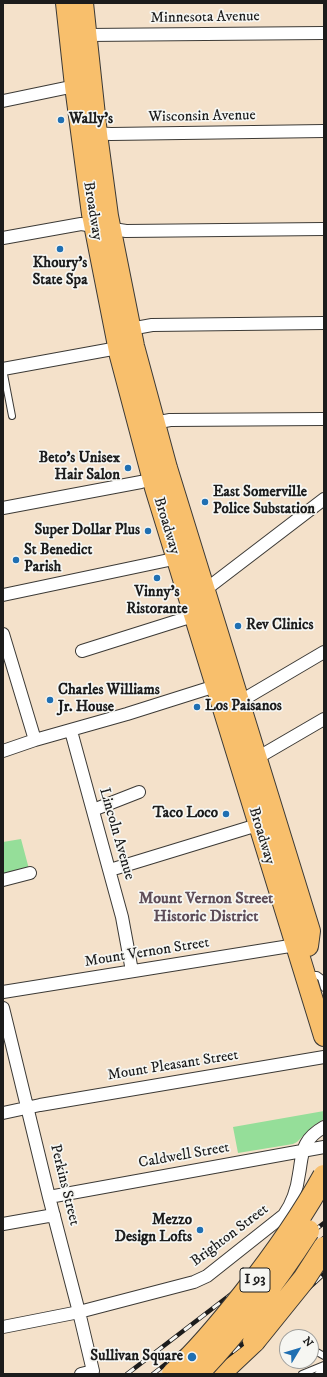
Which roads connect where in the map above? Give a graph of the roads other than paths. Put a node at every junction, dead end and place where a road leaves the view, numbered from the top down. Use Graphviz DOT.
graph roads {
  1 [pos="66,3"];
  2 [pos="84,3"];
  3 [pos="324,33"];
  4 [pos="87,35"];
  5 [pos="74,86"];
  6 [pos="3,101"];
  7 [pos="324,131"];
  8 [pos="89,133"];
  9 [pos="102,228"];
  10 [pos="324,229"];
  11 [pos="3,238"];
  12 [pos="324,323"];
  13 [pos="124,339"];
  14 [pos="3,369"];
  15 [pos="12,416"];
  16 [pos="324,419"];
  17 [pos="154,423"];
  18 [pos="159,473"];
  19 [pos="324,500"];
  20 [pos="3,508"];
  21 [pos="185,557"];
  22 [pos="205,590"];
  23 [pos="3,595"];
  24 [pos="193,616"];
  25 [pos="3,634"];
  26 [pos="82,651"];
  27 [pos="324,652"];
  28 [pos="224,683"];
  29 [pos="231,707"];
  30 [pos="324,719"];
  31 [pos="71,731"];
  32 [pos="35,740"];
  33 [pos="3,751"];
  34 [pos="256,758"];
  35 [pos="140,792"];
  36 [pos="93,810"];
  37 [pos="267,822"];
  38 [pos="110,870"];
  39 [pos="30,874"];
  40 [pos="3,880"];
  41 [pos="309,940"];
  42 [pos="132,971"];
  43 [pos="305,976"];
  44 [pos="324,988"];
  45 [pos="3,992"];
  46 [pos="3,1008"];
  47 [pos="324,1036"];
  48 [pos="324,1056"];
  49 [pos="28,1107"];
  50 [pos="3,1113"];
  51 [pos="324,1126"];
  52 [pos="324,1147"];
  53 [pos="302,1151"];
  54 [pos="324,1176"];
  55 [pos="49,1197"];
  56 [pos="324,1206"];
  57 [pos="54,1215"];
  58 [pos="3,1224"];
  59 [pos="324,1248"];
  60 [pos="79,1312"];
  61 [pos="3,1327"];
  62 [pos="254,1341"];
  63 [pos="324,1351"];
  64 [pos="324,1356"];
  65 [pos="324,1365"];
  66 [pos="324,1369"];
  67 [pos="81,1374"];
  68 [pos="173,1374"];
  69 [pos="197,1374"];
  70 [pos="219,1374"];
  71 [pos="228,1374"];
  72 [pos="302,1374"];
  73 [pos="318,1374"];
  1 -- 5 [label="main road, Broadway"];
  2 -- 4 [label="main road, Broadway"];
  3 -- 4 [label="street, Minnesota Avenue"];
  4 -- 8 [label="main road, Broadway"];
  5 -- 6 [label="street"];
  5 -- 8 [label="main road, Broadway"];
  7 -- 8 [label="street, Wisconsin Avenue"];
  8 -- 9 [label="main road, Broadway"];
  9 -- 10 [label="street"];
  9 -- 11 [label="street"];
  9 -- 13 [label="main road, Broadway"];
  12 -- 13 [label="street"];
  13 -- 14 [label="street"];
  13 -- 17 [label="main road, Broadway"];
  13 -- 18 [label="main road, Broadway"];
  14 -- 15 [label="lane"];
  16 -- 17 [label="street"];
  17 -- 18 [label="main road, Broadway"];
  18 -- 20 [label="street"];
  18 -- 21 [label="main road, Broadway"];
  19 -- 22 [label="street"];
  21 -- 22 [label="main road, Broadway"];
  21 -- 23 [label="street"];
  21 -- 24 [label="main road, Broadway"];
  22 -- 24 [label="street"];
  22 -- 28 [label="main road, Broadway"];
  24 -- 26 [label="street"];
  24 -- 28 [label="main road, Broadway"];
  25 -- 32 [label="street"];
  27 -- 29 [label="street"];
  28 -- 29 [label="main road, Broadway"];
  28 -- 31 [label="street"];
  29 -- 34 [label="main road, Broadway"];
  29 -- 37 [label="main road, Broadway"];
  30 -- 34 [label="street"];
  31 -- 32 [label="street"];
  31 -- 36 [label="street, Lincoln Avenue"];
  32 -- 33 [label="street"];
  34 -- 37 [label="main road, Broadway"];
  35 -- 36 [label="street"];
  36 -- 38 [label="street, Lincoln Avenue"];
  37 -- 38 [label="street"];
  37 -- 41 [label="main road, Broadway"];
  38 -- 42 [label="street, Lincoln Avenue"];
  39 -- 40 [label="street"];
  41 -- 42 [label="street, Mount Vernon Street"];
  41 -- 43 [label="main road, Broadway"];
  42 -- 45 [label="street, Mount Vernon Street"];
  43 -- 44 [label="lane"];
  43 -- 47 [label="main road, Broadway"];
  46 -- 49 [label="street, Perkins Street"];
  48 -- 49 [label="street, Mount Pleasant Street"];
  49 -- 50 [label="street, Mount Pleasant Street"];
  49 -- 55 [label="street, Perkins Street"];
  51 -- 53 [label="street, Brighton Street"];
  52 -- 53 [label="street, Caldwell Street"];
  53 -- 55 [label="street, Caldwell Street"];
  53 -- 60 [label="street, Brighton Street"];
  54 -- 68 [label="highway, I 93, bridge"];
  55 -- 57 [label="street, Perkins Street"];
  56 -- 69 [label="highway, I 93, bridge"];
  57 -- 58 [label="street"];
  57 -- 60 [label="street, Perkins Street"];
  59 -- 62 [label="highway, I 93, bridge"];
  60 -- 61 [label="street, Brighton Street"];
  60 -- 67 [label="street, Perkins Street"];
  62 -- 70 [label="highway"];
  62 -- 71 [label="highway, I 93"];
  63 -- 64 [label="lane"];
  65 -- 72 [label="lane"];
  66 -- 73 [label="lane"];
}
